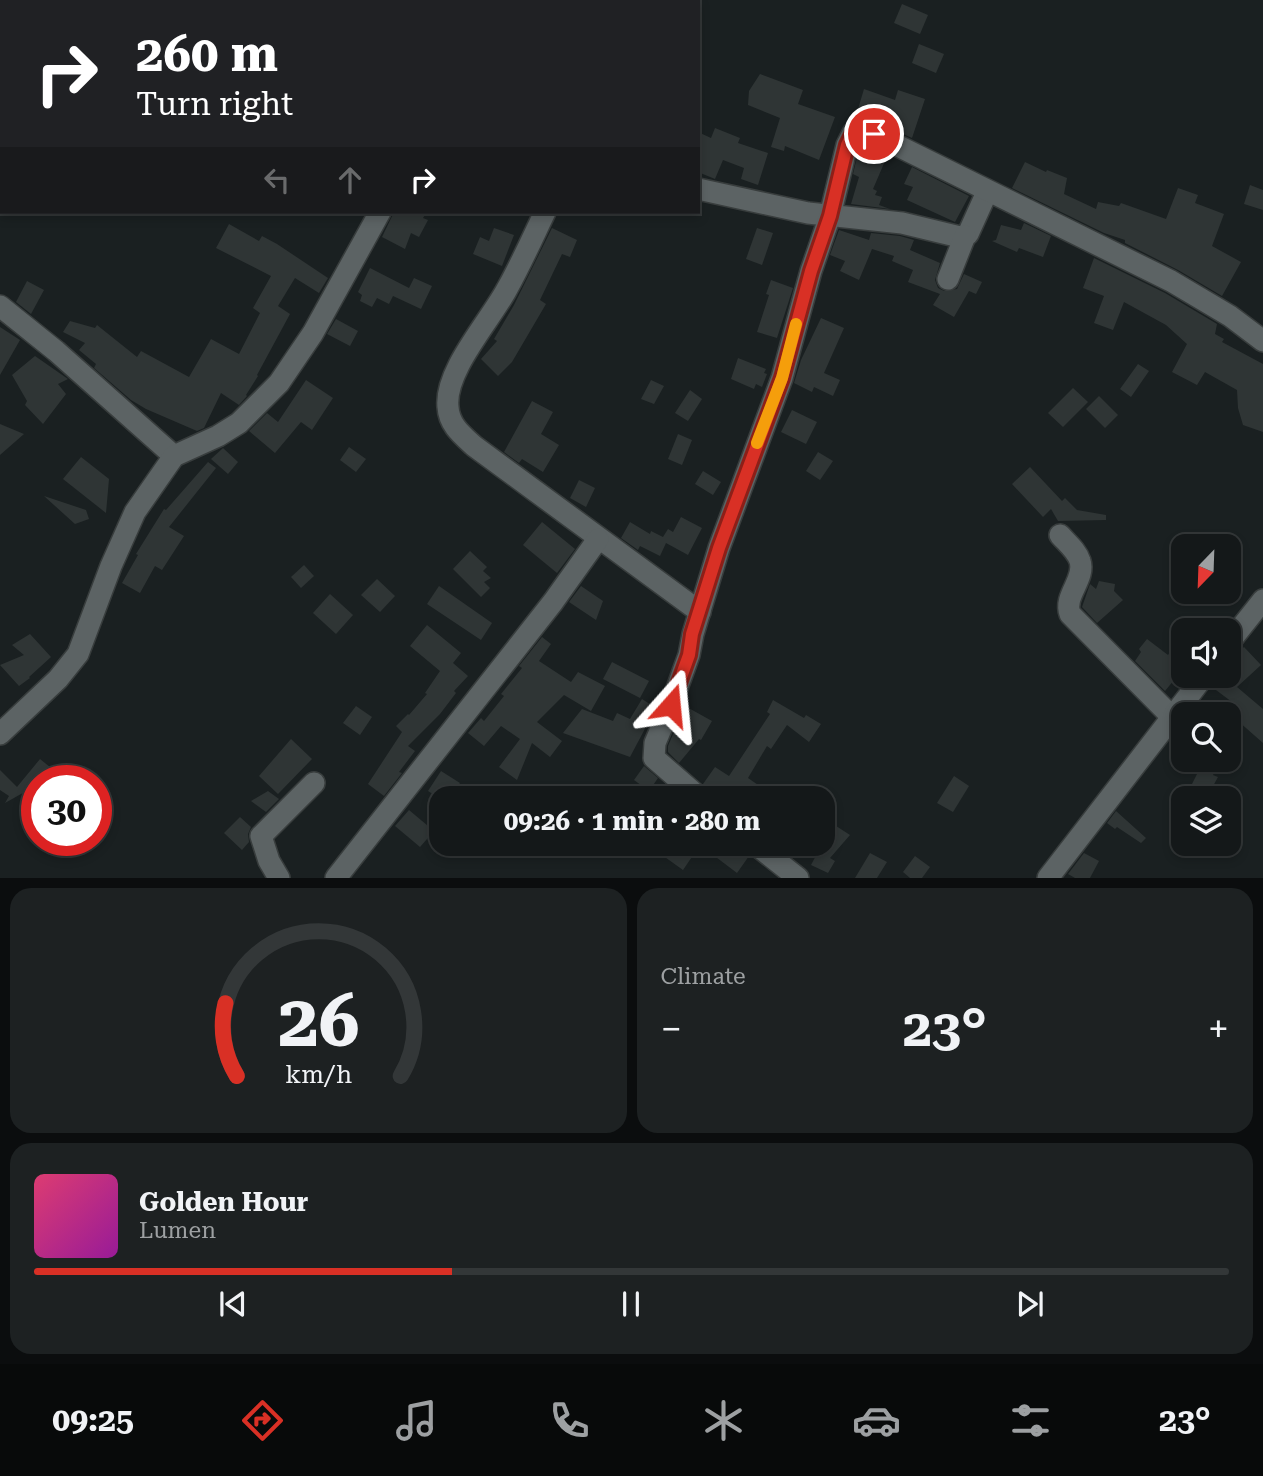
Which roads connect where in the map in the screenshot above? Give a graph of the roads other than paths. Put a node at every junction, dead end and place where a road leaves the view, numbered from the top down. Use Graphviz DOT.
graph roads {
  1 [pos="700,190"];
  2 [pos="987,192"];
  3 [pos="379,214"];
  4 [pos="544,214"];
  5 [pos="830,216"];
  6 [pos="965,236"];
  7 [pos="948,279"];
  8 [pos="0,306"];
  9 [pos="1263,341"];
  10 [pos="174,456"];
  11 [pos="1060,535"];
  12 [pos="598,539"];
  13 [pos="1263,600"];
  14 [pos="700,612"];
  15 [pos="1241,628"];
  16 [pos="1195,688"];
  17 [pos="1184,702"];
  18 [pos="1171,716"];
  19 [pos="1171,718"];
  20 [pos="0,734"];
  21 [pos="314,783"];
  22 [pos="686,786"];
  23 [pos="770,856"];
  24 [pos="279,877"];
  25 [pos="336,877"];
  26 [pos="797,877"];
  27 [pos="1048,877"];
  1 -- 5 [label="street"];
  2 -- 5 [label="street"];
  2 -- 6 [label="street"];
  2 -- 9 [label="street"];
  3 -- 10 [label="street"];
  4 -- 12 [label="street"];
  5 -- 6 [label="street"];
  5 -- 14 [label="street"];
  6 -- 7 [label="street"];
  8 -- 10 [label="street"];
  10 -- 20 [label="street"];
  11 -- 18 [label="street"];
  12 -- 14 [label="street"];
  12 -- 25 [label="street"];
  13 -- 15 [label="street"];
  14 -- 22 [label="street"];
  16 -- 17 [label="street"];
  19 -- 27 [label="street"];
  21 -- 24 [label="street"];
  23 -- 26 [label="street"];
}
